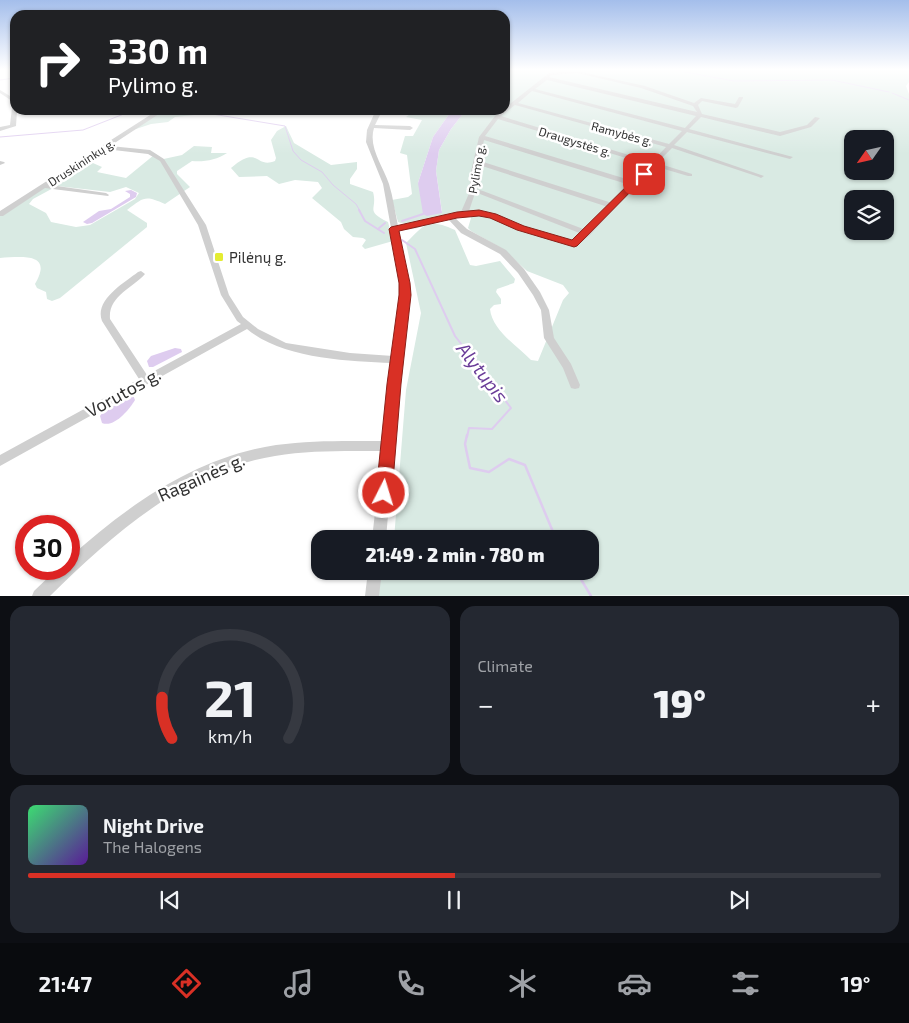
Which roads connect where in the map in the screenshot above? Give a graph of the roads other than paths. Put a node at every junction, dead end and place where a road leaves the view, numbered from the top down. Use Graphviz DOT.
graph roads {
  1 [pos="521,98"];
  2 [pos="562,98"];
  3 [pos="626,98"];
  4 [pos="670,98"];
  5 [pos="741,98"];
  6 [pos="631,99"];
  7 [pos="514,103"];
  8 [pos="695,105"];
  9 [pos="510,106"];
  10 [pos="14,115"];
  11 [pos="154,115"];
  12 [pos="377,115"];
  13 [pos="499,115"];
  14 [pos="700,115"];
  15 [pos="497,117"];
  16 [pos="817,118"];
  17 [pos="372,126"];
  18 [pos="410,128"];
  19 [pos="0,129"];
  20 [pos="687,130"];
  21 [pos="482,137"];
  22 [pos="671,146"];
  23 [pos="104,147"];
  24 [pos="790,156"];
  25 [pos="477,162"];
  26 [pos="654,164"];
  27 [pos="690,175"];
  28 [pos="761,176"];
  29 [pos="634,184"];
  30 [pos="43,186"];
  31 [pos="473,192"];
  32 [pos="106,195"];
  33 [pos="613,206"];
  34 [pos="0,214"];
  35 [pos="464,214"];
  36 [pos="450,217"];
  37 [pos="394,229"];
  38 [pos="587,233"];
  39 [pos="141,274"];
  40 [pos="247,325"];
  41 [pos="397,360"];
  42 [pos="144,380"];
  43 [pos="575,385"];
  44 [pos="388,446"];
  45 [pos="0,461"];
  46 [pos="380,530"];
  47 [pos="80,557"];
  48 [pos="56,580"];
  49 [pos="374,580"];
  50 [pos="39,596"];
  51 [pos="372,596"];
  1 -- 7 [label="street, Pylimo g."];
  2 -- 20 [label="street"];
  3 -- 6 [label="street"];
  4 -- 8 [label="street"];
  5 -- 8 [label="street"];
  6 -- 14 [label="street"];
  7 -- 9 [label="street, Pylimo g."];
  7 -- 22 [label="street, Ramybės g."];
  8 -- 14 [label="street"];
  10 -- 19 [label="street"];
  11 -- 23 [label="street, Druskininkų g."];
  12 -- 17 [label="street"];
  13 -- 15 [label="street, Pylimo g."];
  14 -- 16 [label="street"];
  14 -- 20 [label="street"];
  15 -- 21 [label="street, Pylimo g."];
  15 -- 26 [label="street, Draugystės g."];
  17 -- 18 [label="street"];
  17 -- 37 [label="street"];
  20 -- 22 [label="street"];
  20 -- 24 [label="street"];
  21 -- 25 [label="street, Pylimo g."];
  21 -- 29 [label="street"];
  22 -- 26 [label="street"];
  22 -- 28 [label="street, Ramybės g."];
  23 -- 30 [label="street, Druskininkų g."];
  23 -- 40 [label="street"];
  25 -- 31 [label="street, Pylimo g."];
  25 -- 33 [label="street"];
  26 -- 27 [label="street, Draugystės g."];
  26 -- 29 [label="street"];
  29 -- 33 [label="street"];
  30 -- 32 [label="street"];
  30 -- 34 [label="street, Druskininkų g."];
  31 -- 35 [label="street, Pylimo g."];
  31 -- 38 [label="street"];
  33 -- 38 [label="street"];
  35 -- 36 [label="street, Pylimo g."];
  35 -- 38 [label="street"];
  36 -- 37 [label="street, Pylimo g."];
  36 -- 43 [label="street"];
  37 -- 41 [label="street"];
  39 -- 42 [label="street"];
  40 -- 41 [label="street"];
  40 -- 42 [label="street, Vorutos g."];
  41 -- 44 [label="street"];
  42 -- 45 [label="street, Vorutos g."];
  44 -- 46 [label="street"];
  44 -- 47 [label="street, Ragainės g."];
  48 -- 50 [label="street, Ragainės g."];
  49 -- 51 [label="street"];
}
